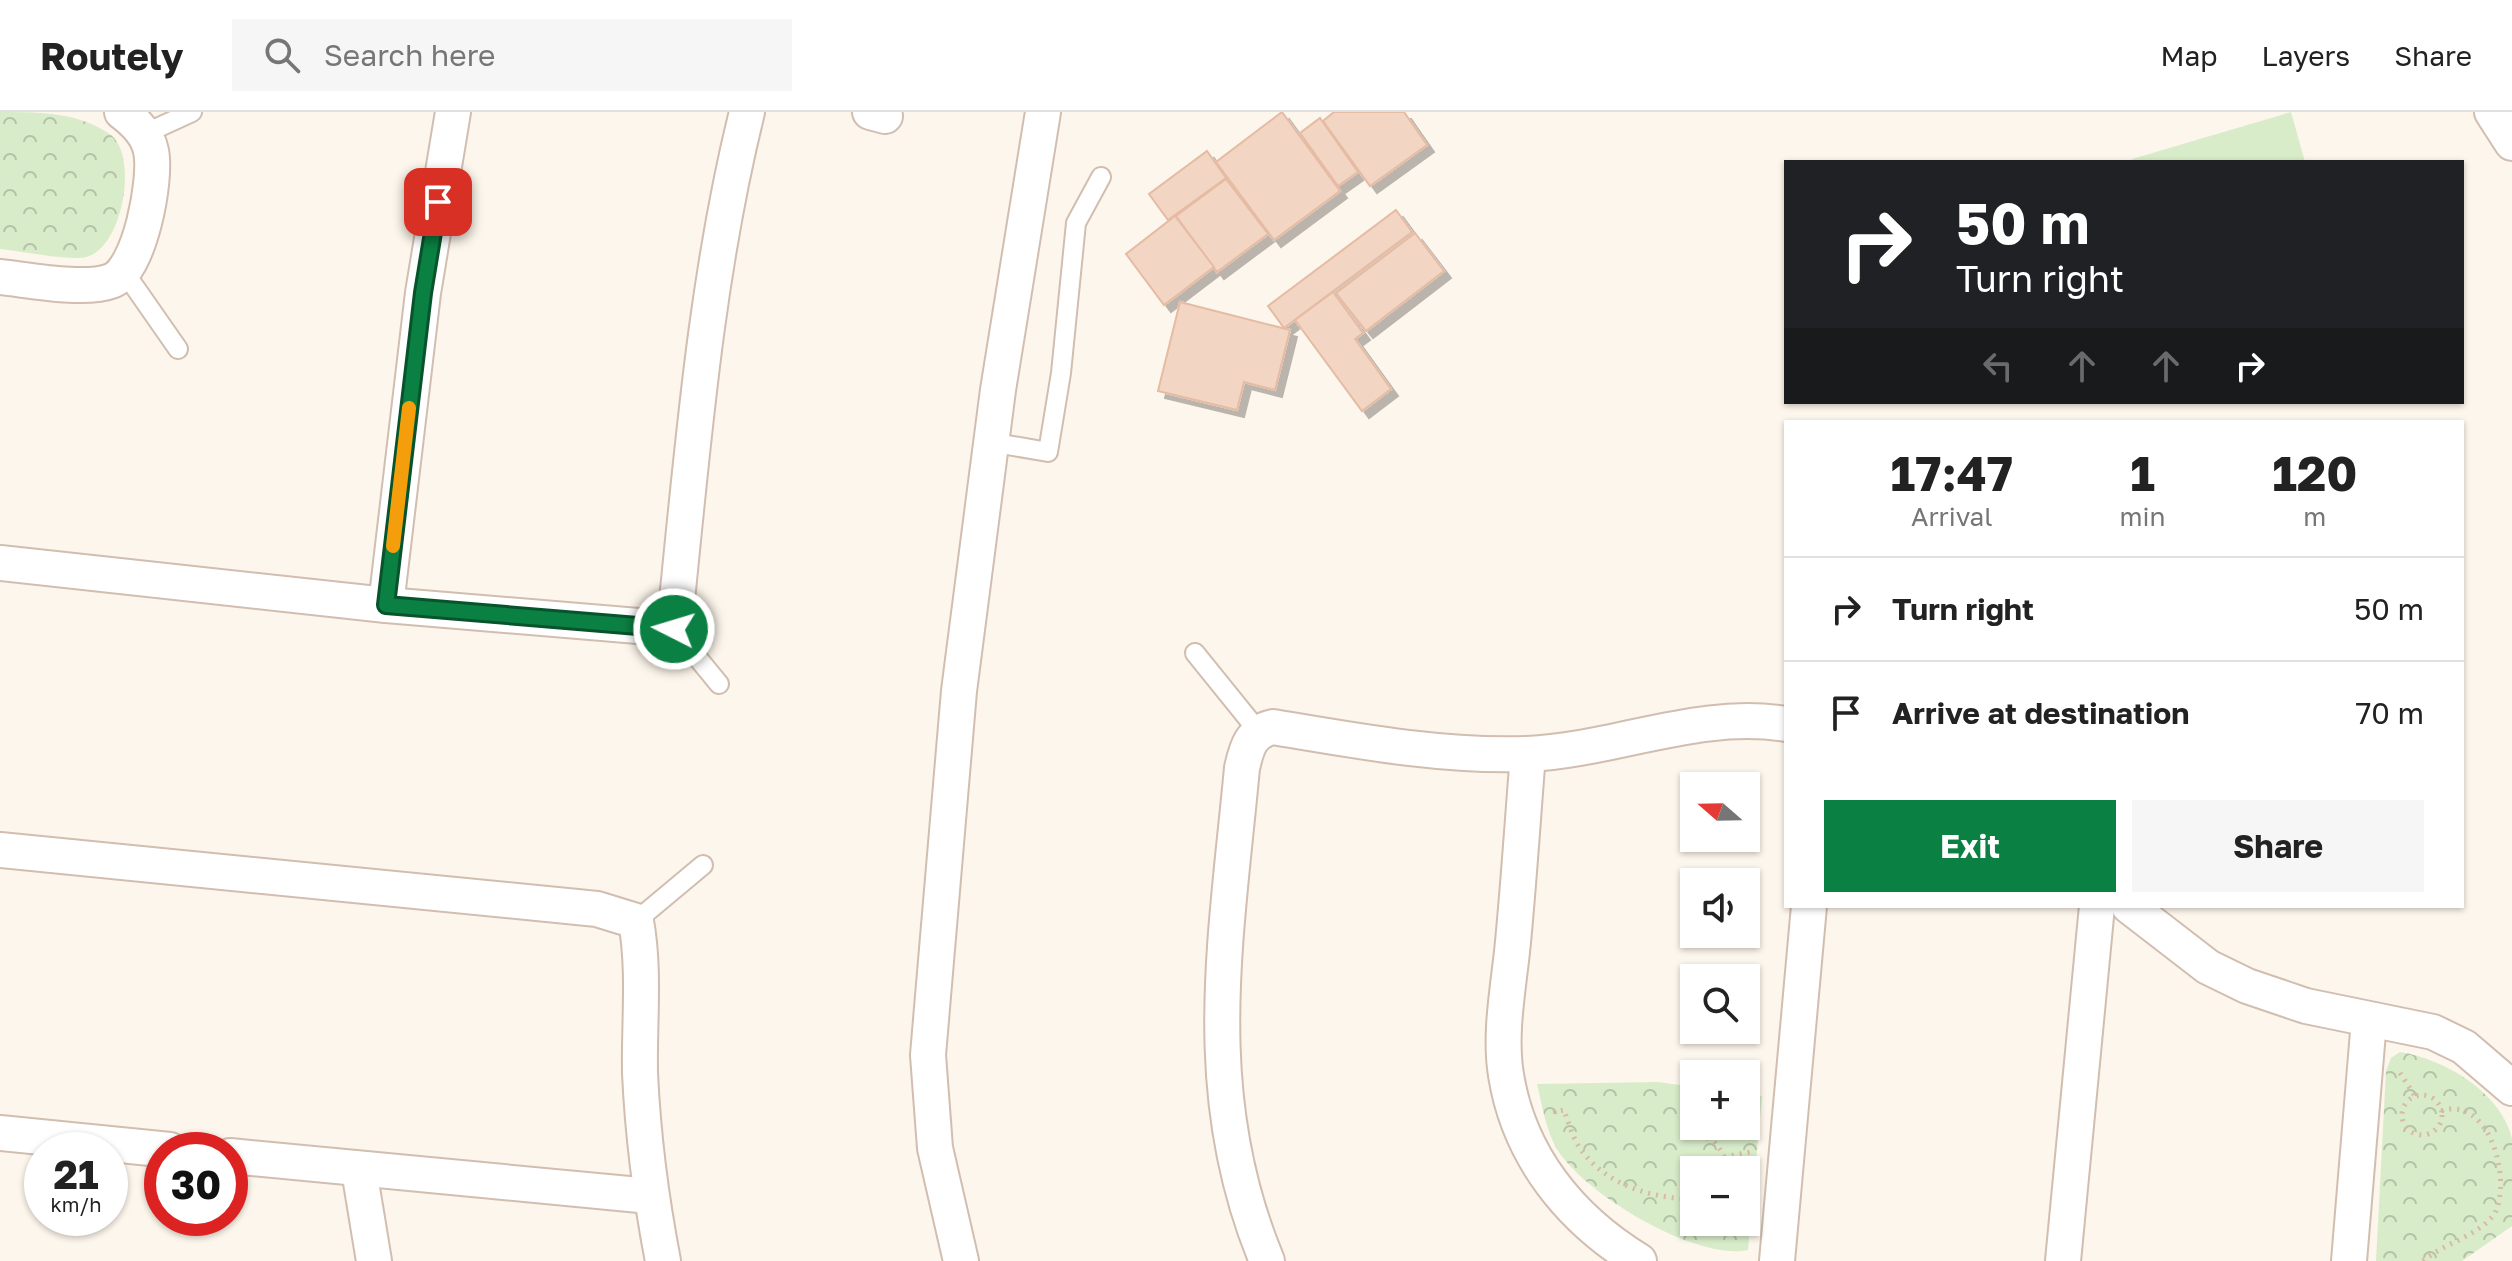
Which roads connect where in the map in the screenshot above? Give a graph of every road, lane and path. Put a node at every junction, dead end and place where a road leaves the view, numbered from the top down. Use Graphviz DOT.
graph roads {
  1 [pos="192,112"];
  2 [pos="453,112"];
  3 [pos="747,112"];
  4 [pos="1043,112"];
  5 [pos="2492,112"];
  6 [pos="133,123"];
  7 [pos="2512,143"];
  8 [pos="1101,177"];
  9 [pos="125,273"];
  10 [pos="0,277"];
  11 [pos="178,349"];
  12 [pos="990,442"];
  13 [pos="0,563"];
  14 [pos="386,605"];
  15 [pos="674,629"];
  16 [pos="1195,653"];
  17 [pos="719,684"];
  18 [pos="1784,724"];
  19 [pos="1258,731"];
  20 [pos="1528,754"];
  21 [pos="0,850"];
  22 [pos="703,865"];
  23 [pos="1809,908"];
  24 [pos="2097,908"];
  25 [pos="2132,908"];
  26 [pos="636,921"];
  27 [pos="2369,1020"];
  28 [pos="2512,1088"];
  29 [pos="2441,1111"];
  30 [pos="1517,1121"];
  31 [pos="0,1133"];
  32 [pos="144,1147"];
  33 [pos="248,1158"];
  34 [pos="359,1170"];
  35 [pos="650,1196"];
  36 [pos="1680,1199"];
  37 [pos="374,1261"];
  38 [pos="663,1261"];
  39 [pos="961,1261"];
  40 [pos="1267,1261"];
  41 [pos="1639,1261"];
  42 [pos="1777,1261"];
  43 [pos="2063,1261"];
  44 [pos="2349,1261"];
  45 [pos="2423,1261"];
  1 -- 6 [label="lane"];
  2 -- 14 [label="street"];
  3 -- 15 [label="street"];
  4 -- 12 [label="street"];
  5 -- 7 [label="street"];
  6 -- 9 [label="street"];
  8 -- 12 [label="lane"];
  9 -- 10 [label="street"];
  9 -- 11 [label="lane"];
  12 -- 39 [label="street"];
  13 -- 14 [label="street"];
  14 -- 15 [label="street"];
  15 -- 17 [label="lane"];
  16 -- 19 [label="lane"];
  18 -- 20 [label="street"];
  19 -- 20 [label="street"];
  19 -- 40 [label="street"];
  20 -- 30 [label="street"];
  21 -- 26 [label="street"];
  22 -- 26 [label="lane"];
  23 -- 42 [label="street"];
  24 -- 43 [label="street"];
  25 -- 27 [label="street"];
  26 -- 35 [label="street"];
  27 -- 28 [label="street"];
  27 -- 44 [label="street"];
  29 -- 29 [label="path"];
  29 -- 45 [label="path"];
  30 -- 36 [label="path"];
  30 -- 41 [label="street"];
  31 -- 32 [label="street"];
  33 -- 34 [label="street"];
  34 -- 35 [label="street"];
  34 -- 37 [label="street"];
  35 -- 38 [label="street"];
}
